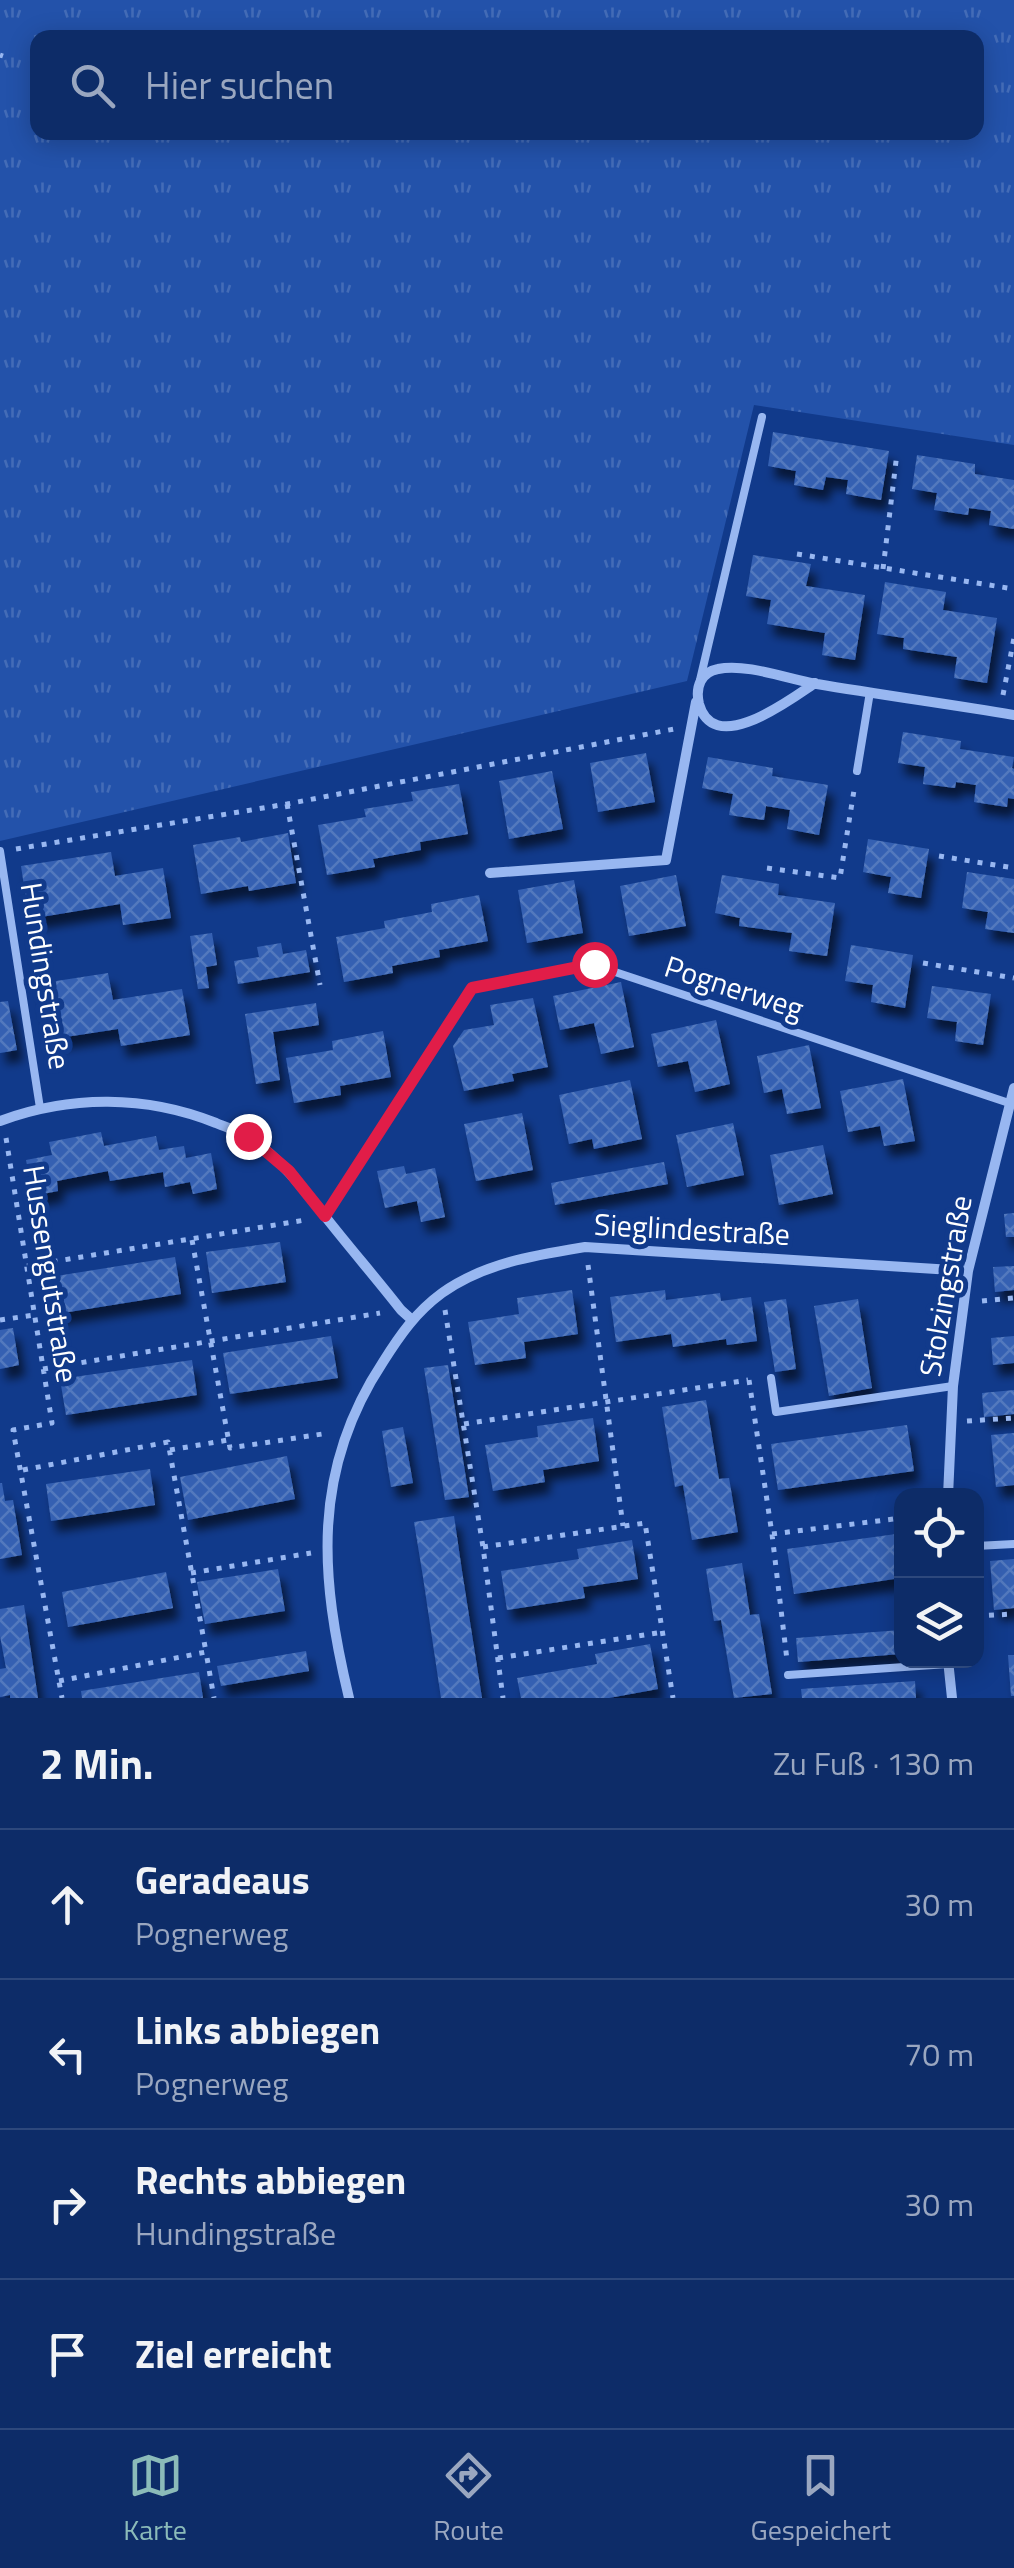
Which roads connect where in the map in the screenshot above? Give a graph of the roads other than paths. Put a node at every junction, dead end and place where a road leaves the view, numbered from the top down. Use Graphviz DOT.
graph roads {
  1 [pos="762,417"];
  2 [pos="700,680"];
  3 [pos="816,684"];
  4 [pos="870,692"];
  5 [pos="698,696"];
  6 [pos="1014,714"];
  7 [pos="858,771"];
  8 [pos="0,852"];
  9 [pos="490,873"];
  10 [pos="1014,1088"];
  11 [pos="1009,1103"];
  12 [pos="40,1108"];
  13 [pos="1,1120"];
  14 [pos="325,1216"];
  15 [pos="968,1271"];
  16 [pos="412,1319"];
  17 [pos="771,1378"];
  18 [pos="953,1386"];
  19 [pos="948,1488"];
  20 [pos="1014,1544"];
  21 [pos="984,1546"];
  22 [pos="894,1666"];
  23 [pos="949,1668"];
  24 [pos="788,1675"];
  25 [pos="349,1698"];
  26 [pos="952,1698"];
  1 -- 2 [label="lane"];
  2 -- 3 [label="street"];
  2 -- 5 [label="street"];
  3 -- 4 [label="street"];
  3 -- 5 [label="street"];
  4 -- 6 [label="street"];
  4 -- 7 [label="lane"];
  5 -- 9 [label="street"];
  8 -- 12 [label="lane, Hundingstraße"];
  10 -- 11 [label="street, Stolzingstraße"];
  11 -- 14 [label="lane, Pognerweg"];
  11 -- 15 [label="street, Stolzingstraße"];
  12 -- 13 [label="street, Hundingstraße"];
  12 -- 14 [label="street, Hundingstraße"];
  14 -- 16 [label="street, Hundingstraße"];
  15 -- 16 [label="street, Sieglindestraße"];
  15 -- 18 [label="street, Stolzingstraße"];
  16 -- 25 [label="street, Sieglindestraße"];
  17 -- 18 [label="lane"];
  18 -- 19 [label="street, Stolzingstraße"];
  20 -- 21 [label="lane"];
  22 -- 24 [label="lane"];
  23 -- 26 [label="street"];
}
